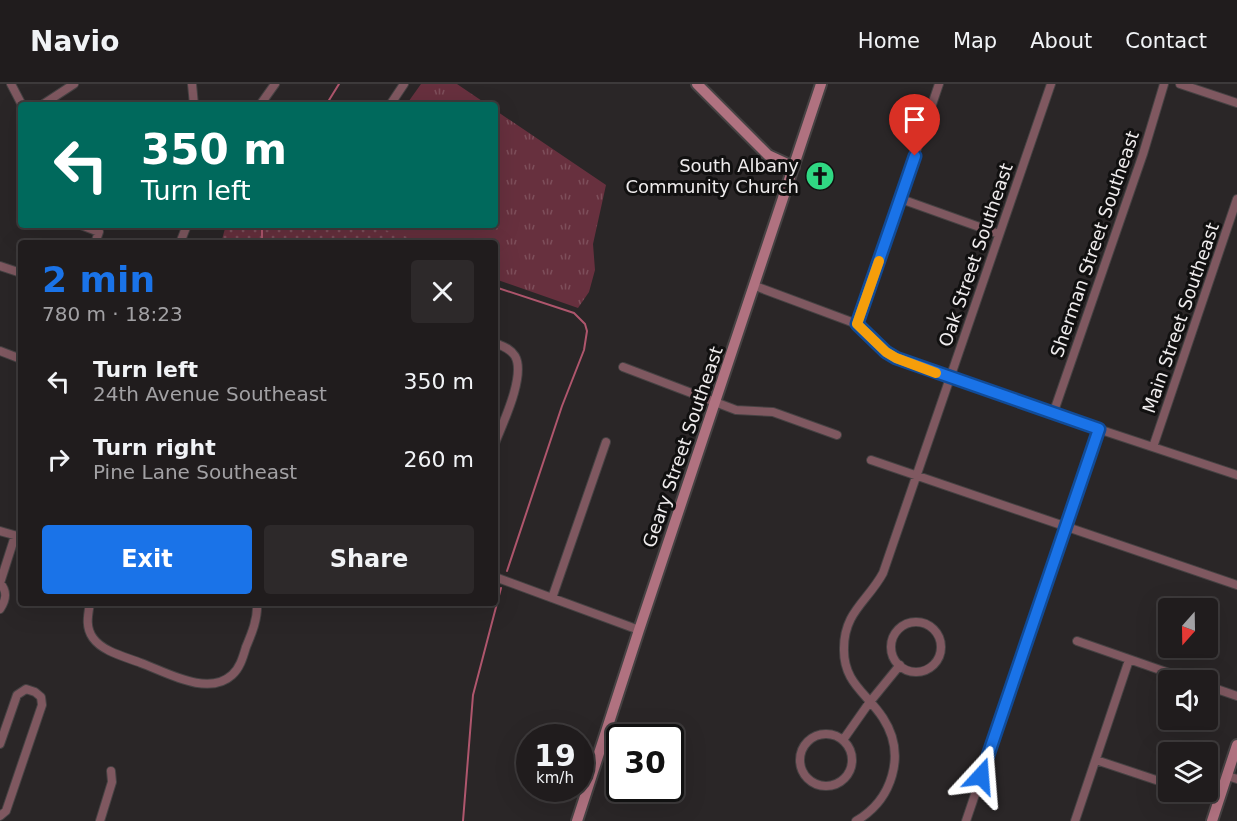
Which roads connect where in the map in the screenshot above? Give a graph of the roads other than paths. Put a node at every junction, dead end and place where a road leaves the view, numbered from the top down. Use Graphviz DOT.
graph roads {
  1 [pos="11,84"];
  2 [pos="74,84"];
  3 [pos="192,84"];
  4 [pos="275,84"];
  5 [pos="404,84"];
  6 [pos="697,84"];
  7 [pos="822,84"];
  8 [pos="939,84"];
  9 [pos="1051,84"];
  10 [pos="1164,84"];
  11 [pos="1180,84"];
  12 [pos="20,102"];
  13 [pos="47,102"];
  14 [pos="194,102"];
  15 [pos="262,102"];
  16 [pos="392,102"];
  17 [pos="1237,103"];
  18 [pos="794,167"];
  19 [pos="901,199"];
  20 [pos="1237,199"];
  21 [pos="89,228"];
  22 [pos="999,234"];
  23 [pos="96,240"];
  24 [pos="0,266"];
  25 [pos="18,272"];
  26 [pos="755,286"];
  27 [pos="857,324"];
  28 [pos="498,344"];
  29 [pos="0,351"];
  30 [pos="18,358"];
  31 [pos="622,367"];
  32 [pos="950,378"];
  33 [pos="716,402"];
  34 [pos="1053,414"];
  35 [pos="498,428"];
  36 [pos="1099,429"];
  37 [pos="837,435"];
  38 [pos="606,442"];
  39 [pos="1153,447"];
  40 [pos="871,460"];
  41 [pos="916,475"];
  42 [pos="1237,475"];
  43 [pos="1066,526"];
  44 [pos="0,531"];
  45 [pos="18,536"];
  46 [pos="498,578"];
  47 [pos="0,583"];
  48 [pos="1237,585"];
  49 [pos="552,598"];
  50 [pos="90,606"];
  51 [pos="257,606"];
  52 [pos="0,609"];
  53 [pos="639,630"];
  54 [pos="92,637"];
  55 [pos="1077,641"];
  56 [pos="82,642"];
  57 [pos="1129,660"];
  58 [pos="900,665"];
  59 [pos="1159,670"];
  60 [pos="1218,689"];
  61 [pos="1237,696"];
  62 [pos="869,703"];
  63 [pos="843,740"];
  64 [pos="0,744"];
  65 [pos="1237,745"];
  66 [pos="1096,760"];
  67 [pos="111,771"];
  68 [pos="1232,777"];
  69 [pos="1158,781"];
  70 [pos="1219,801"];
  71 [pos="0,816"];
  72 [pos="100,821"];
  73 [pos="577,821"];
  74 [pos="856,821"];
  75 [pos="966,821"];
  76 [pos="1076,821"];
  77 [pos="1212,821"];
  1 -- 12 [label="street"];
  2 -- 13 [label="street"];
  3 -- 14 [label="street"];
  4 -- 15 [label="street"];
  5 -- 16 [label="street"];
  6 -- 18 [label="main road"];
  7 -- 18 [label="main road, Geary Street Southeast"];
  8 -- 19 [label="street"];
  9 -- 22 [label="street, Oak Street Southeast"];
  10 -- 34 [label="street, Sherman Street Southeast"];
  11 -- 17 [label="street"];
  18 -- 26 [label="main road, Geary Street Southeast"];
  19 -- 22 [label="street"];
  19 -- 27 [label="street"];
  20 -- 39 [label="street, Main Street Southeast"];
  21 -- 23 [label="street"];
  22 -- 32 [label="street, Oak Street Southeast"];
  24 -- 25 [label="street"];
  26 -- 27 [label="street"];
  26 -- 33 [label="main road, Geary Street Southeast"];
  27 -- 32 [label="street"];
  28 -- 35 [label="street"];
  29 -- 30 [label="street"];
  31 -- 33 [label="street"];
  32 -- 34 [label="street"];
  32 -- 41 [label="street, Oak Street Southeast"];
  33 -- 37 [label="street"];
  33 -- 53 [label="main road, Geary Street Southeast"];
  34 -- 36 [label="street"];
  36 -- 39 [label="street"];
  36 -- 43 [label="street"];
  38 -- 49 [label="street"];
  39 -- 42 [label="street"];
  40 -- 41 [label="street"];
  41 -- 43 [label="street"];
  41 -- 62 [label="street, Oak Street Southeast"];
  43 -- 48 [label="street"];
  43 -- 75 [label="street"];
  44 -- 45 [label="street"];
  45 -- 47 [label="street"];
  46 -- 49 [label="street"];
  47 -- 52 [label="street"];
  49 -- 53 [label="street"];
  50 -- 54 [label="street"];
  51 -- 54 [label="street"];
  53 -- 73 [label="main road, Geary Street Southeast"];
  54 -- 56 [label="street"];
  55 -- 57 [label="street"];
  57 -- 59 [label="street"];
  57 -- 66 [label="street"];
  58 -- 58 [label="street"];
  58 -- 62 [label="street"];
  60 -- 61 [label="street"];
  62 -- 63 [label="street"];
  62 -- 74 [label="street, Oak Street Southeast"];
  63 -- 63 [label="street"];
  64 -- 71 [label="street"];
  65 -- 68 [label="main road"];
  66 -- 69 [label="street"];
  66 -- 76 [label="street"];
  67 -- 72 [label="street"];
  68 -- 70 [label="main road"];
  70 -- 77 [label="main road"];
}
